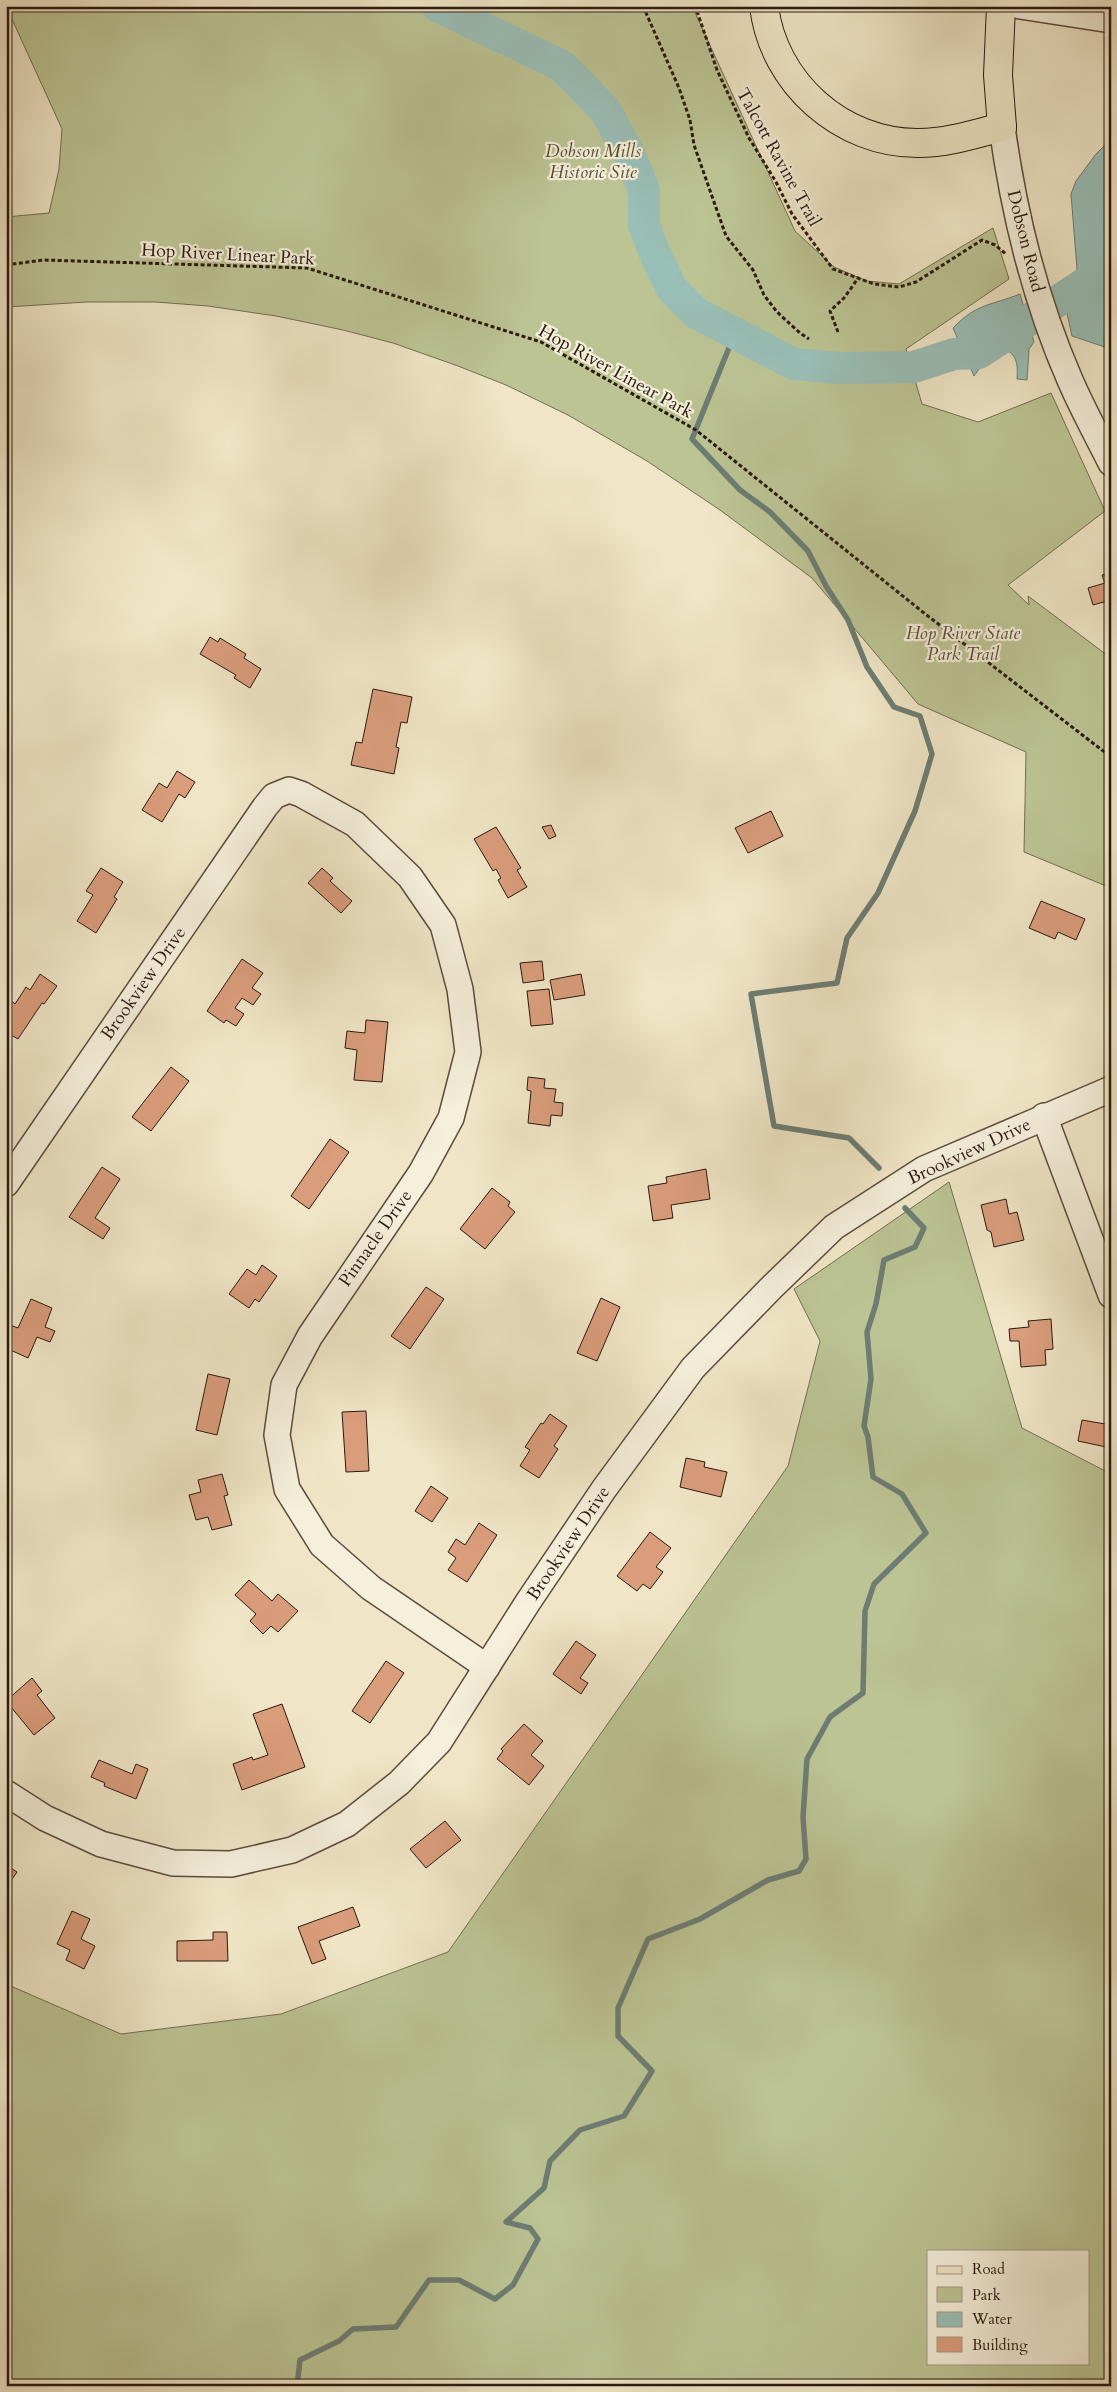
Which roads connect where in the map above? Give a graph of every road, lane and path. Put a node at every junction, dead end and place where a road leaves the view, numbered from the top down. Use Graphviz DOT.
graph roads {
  1 [pos="643,6"];
  2 [pos="693,6"];
  3 [pos="764,6"];
  4 [pos="1001,6"];
  5 [pos="1020,6"];
  6 [pos="1111,20"];
  7 [pos="1002,127"];
  8 [pos="1012,259"];
  9 [pos="6,265"];
  10 [pos="859,277"];
  11 [pos="838,332"];
  12 [pos="809,339"];
  13 [pos="1111,463"];
  14 [pos="1111,757"];
  15 [pos="288,790"];
  16 [pos="1111,1089"];
  17 [pos="1044,1116"];
  18 [pos="6,1184"];
  19 [pos="1111,1295"];
  20 [pos="488,1667"];
  21 [pos="6,1793"];
  1 -- 12 [label="path"];
  2 -- 10 [label="path, Talcott Ravine Trail"];
  3 -- 7 [label="main road"];
  4 -- 7 [label="main road, Dobson Road"];
  5 -- 6 [label="street"];
  7 -- 13 [label="street, Dobson Road"];
  8 -- 10 [label="path, Talcott Ravine Trail"];
  9 -- 14 [label="path, Hop River Linear Park"];
  10 -- 11 [label="path"];
  15 -- 18 [label="street, Brookview Drive"];
  15 -- 20 [label="street, Pinnacle Drive"];
  16 -- 17 [label="street, Brookview Drive"];
  17 -- 19 [label="street"];
  17 -- 20 [label="street, Brookview Drive"];
  20 -- 21 [label="street, Brookview Drive"];
}
